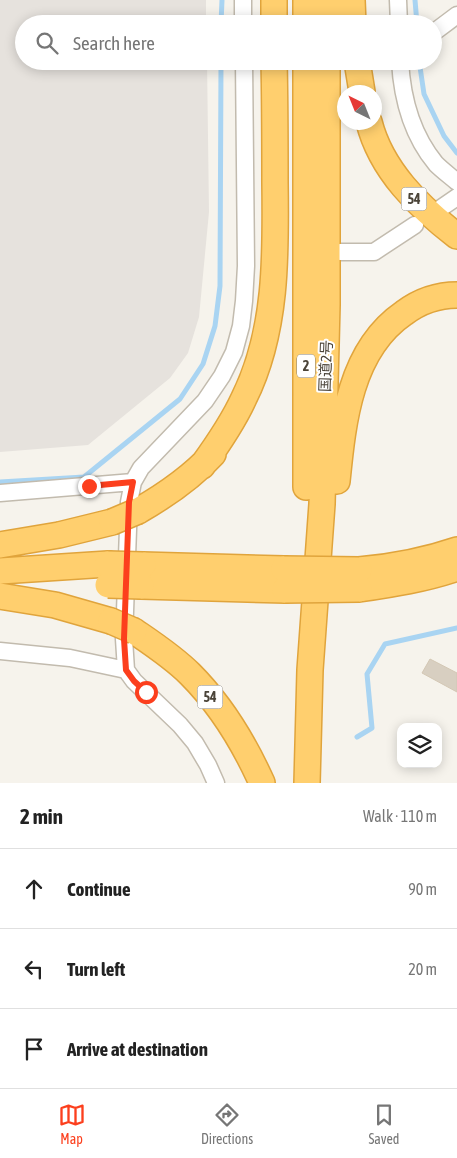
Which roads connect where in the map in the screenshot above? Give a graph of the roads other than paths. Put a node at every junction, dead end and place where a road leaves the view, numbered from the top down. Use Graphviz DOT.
graph roads {
  1 [pos="243,0"];
  2 [pos="274,0"];
  3 [pos="306,0"];
  4 [pos="328,0"];
  5 [pos="352,0"];
  6 [pos="366,0"];
  7 [pos="398,0"];
  8 [pos="243,15"];
  9 [pos="274,15"];
  10 [pos="306,15"];
  11 [pos="328,15"];
  12 [pos="353,15"];
  13 [pos="367,15"];
  14 [pos="399,15"];
  15 [pos="457,15"];
  16 [pos="442,26"];
  17 [pos="244,70"];
  18 [pos="274,70"];
  19 [pos="306,70"];
  20 [pos="327,70"];
  21 [pos="358,70"];
  22 [pos="368,70"];
  23 [pos="401,70"];
  24 [pos="361,85"];
  25 [pos="368,85"];
  26 [pos="373,130"];
  27 [pos="457,182"];
  28 [pos="457,197"];
  29 [pos="441,208"];
  30 [pos="415,225"];
  31 [pos="457,236"];
  32 [pos="306,237"];
  33 [pos="246,251"];
  34 [pos="264,251"];
  35 [pos="340,252"];
  36 [pos="457,295"];
  37 [pos="202,466"];
  38 [pos="133,482"];
  39 [pos="0,493"];
  40 [pos="0,545"];
  41 [pos="319,549"];
  42 [pos="457,550"];
  43 [pos="457,568"];
  44 [pos="0,572"];
  45 [pos="359,579"];
  46 [pos="0,596"];
  47 [pos="0,651"];
  48 [pos="126,670"];
  49 [pos="310,670"];
  50 [pos="307,782"];
  51 [pos="216,783"];
  52 [pos="262,783"];
  1 -- 8 [label="street"];
  2 -- 9 [label="highway"];
  3 -- 10 [label="highway"];
  4 -- 11 [label="highway"];
  5 -- 12 [label="highway"];
  6 -- 13 [label="highway"];
  7 -- 14 [label="street"];
  15 -- 16 [label="street"];
  17 -- 33 [label="street"];
  18 -- 37 [label="highway"];
  19 -- 32 [label="highway, 国道2号 / 2"];
  20 -- 41 [label="highway, 国道2号 / 2"];
  21 -- 24 [label="highway"];
  22 -- 25 [label="highway"];
  23 -- 27 [label="street"];
  26 -- 31 [label="highway, 54"];
  28 -- 29 [label="street"];
  30 -- 35 [label="street"];
  32 -- 37 [label="highway"];
  32 -- 49 [label="highway, 国道2号 / 2"];
  33 -- 34 [label="street"];
  33 -- 38 [label="street"];
  36 -- 41 [label="highway"];
  37 -- 40 [label="highway, bridge"];
  38 -- 39 [label="street"];
  38 -- 48 [label="street"];
  41 -- 49 [label="highway, 国道2号 / 2"];
  42 -- 45 [label="highway"];
  43 -- 45 [label="highway"];
  44 -- 45 [label="highway, bridge"];
  46 -- 52 [label="highway, 54, bridge"];
  47 -- 48 [label="street"];
  48 -- 51 [label="street"];
  49 -- 50 [label="highway, 国道2号 / 2"];
}
